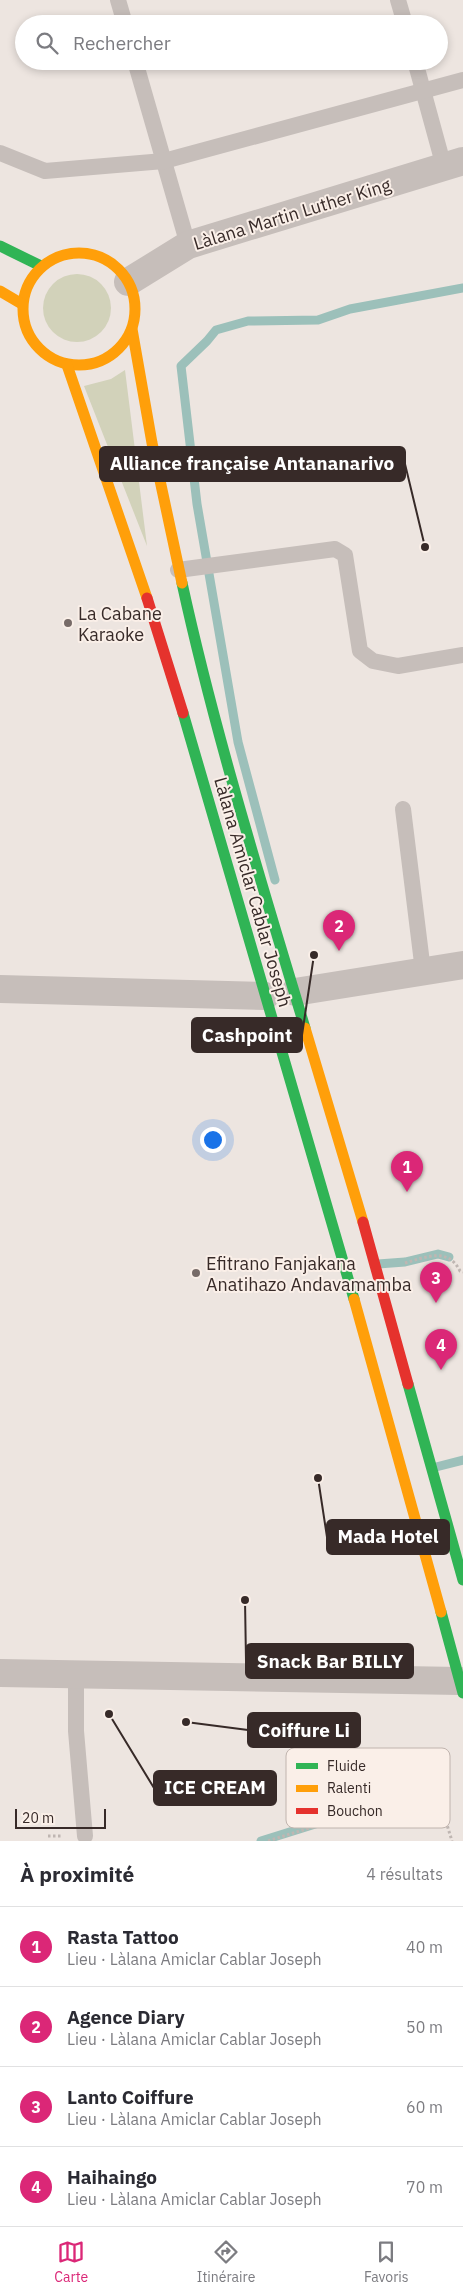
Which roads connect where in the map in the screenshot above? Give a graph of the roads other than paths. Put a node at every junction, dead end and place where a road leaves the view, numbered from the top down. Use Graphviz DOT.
graph roads {
  1 [pos="118,0"];
  2 [pos="398,0"];
  3 [pos="122,15"];
  4 [pos="402,15"];
  5 [pos="138,70"];
  6 [pos="418,70"];
  7 [pos="463,80"];
  8 [pos="424,91"];
  9 [pos="0,153"];
  10 [pos="164,161"];
  11 [pos="454,164"];
  12 [pos="0,246"];
  13 [pos="188,246"];
  14 [pos="41,266"];
  15 [pos="128,282"];
  16 [pos="0,291"];
  17 [pos="22,304"];
  18 [pos="132,329"];
  19 [pos="67,365"];
  20 [pos="178,570"];
  21 [pos="463,655"];
  22 [pos="403,809"];
  23 [pos="463,965"];
  24 [pos="424,971"];
  25 [pos="0,989"];
  26 [pos="295,992"];
  27 [pos="265,996"];
  28 [pos="463,1580"];
  29 [pos="0,1673"];
  30 [pos="461,1687"];
  31 [pos="76,1688"];
  32 [pos="85,1836"];
  1 -- 3 [label="lane"];
  2 -- 4 [label="lane"];
  5 -- 10 [label="lane"];
  6 -- 8 [label="lane"];
  7 -- 8 [label="lane"];
  8 -- 10 [label="lane"];
  8 -- 11 [label="lane"];
  9 -- 10 [label="lane"];
  10 -- 13 [label="lane"];
  11 -- 13 [label="street, Làlana Martin Luther King"];
  12 -- 14 [label="main road"];
  13 -- 15 [label="street, Làlana Martin Luther King"];
  14 -- 15 [label="main road"];
  14 -- 17 [label="main road"];
  15 -- 18 [label="main road"];
  16 -- 17 [label="main road"];
  17 -- 19 [label="main road"];
  18 -- 19 [label="main road"];
  18 -- 20 [label="main road, Làlana Amiclar Cablar Joseph"];
  19 -- 27 [label="main road, Làlana Amiclar Cablar Joseph"];
  20 -- 21 [label="lane"];
  20 -- 26 [label="main road, Làlana Amiclar Cablar Joseph"];
  22 -- 24 [label="lane"];
  23 -- 24 [label="street"];
  24 -- 26 [label="street"];
  25 -- 27 [label="street"];
  26 -- 28 [label="main road, Làlana Amiclar Cablar Joseph"];
  27 -- 30 [label="main road, Làlana Amiclar Cablar Joseph"];
  29 -- 30 [label="street"];
  31 -- 32 [label="lane"];
}
